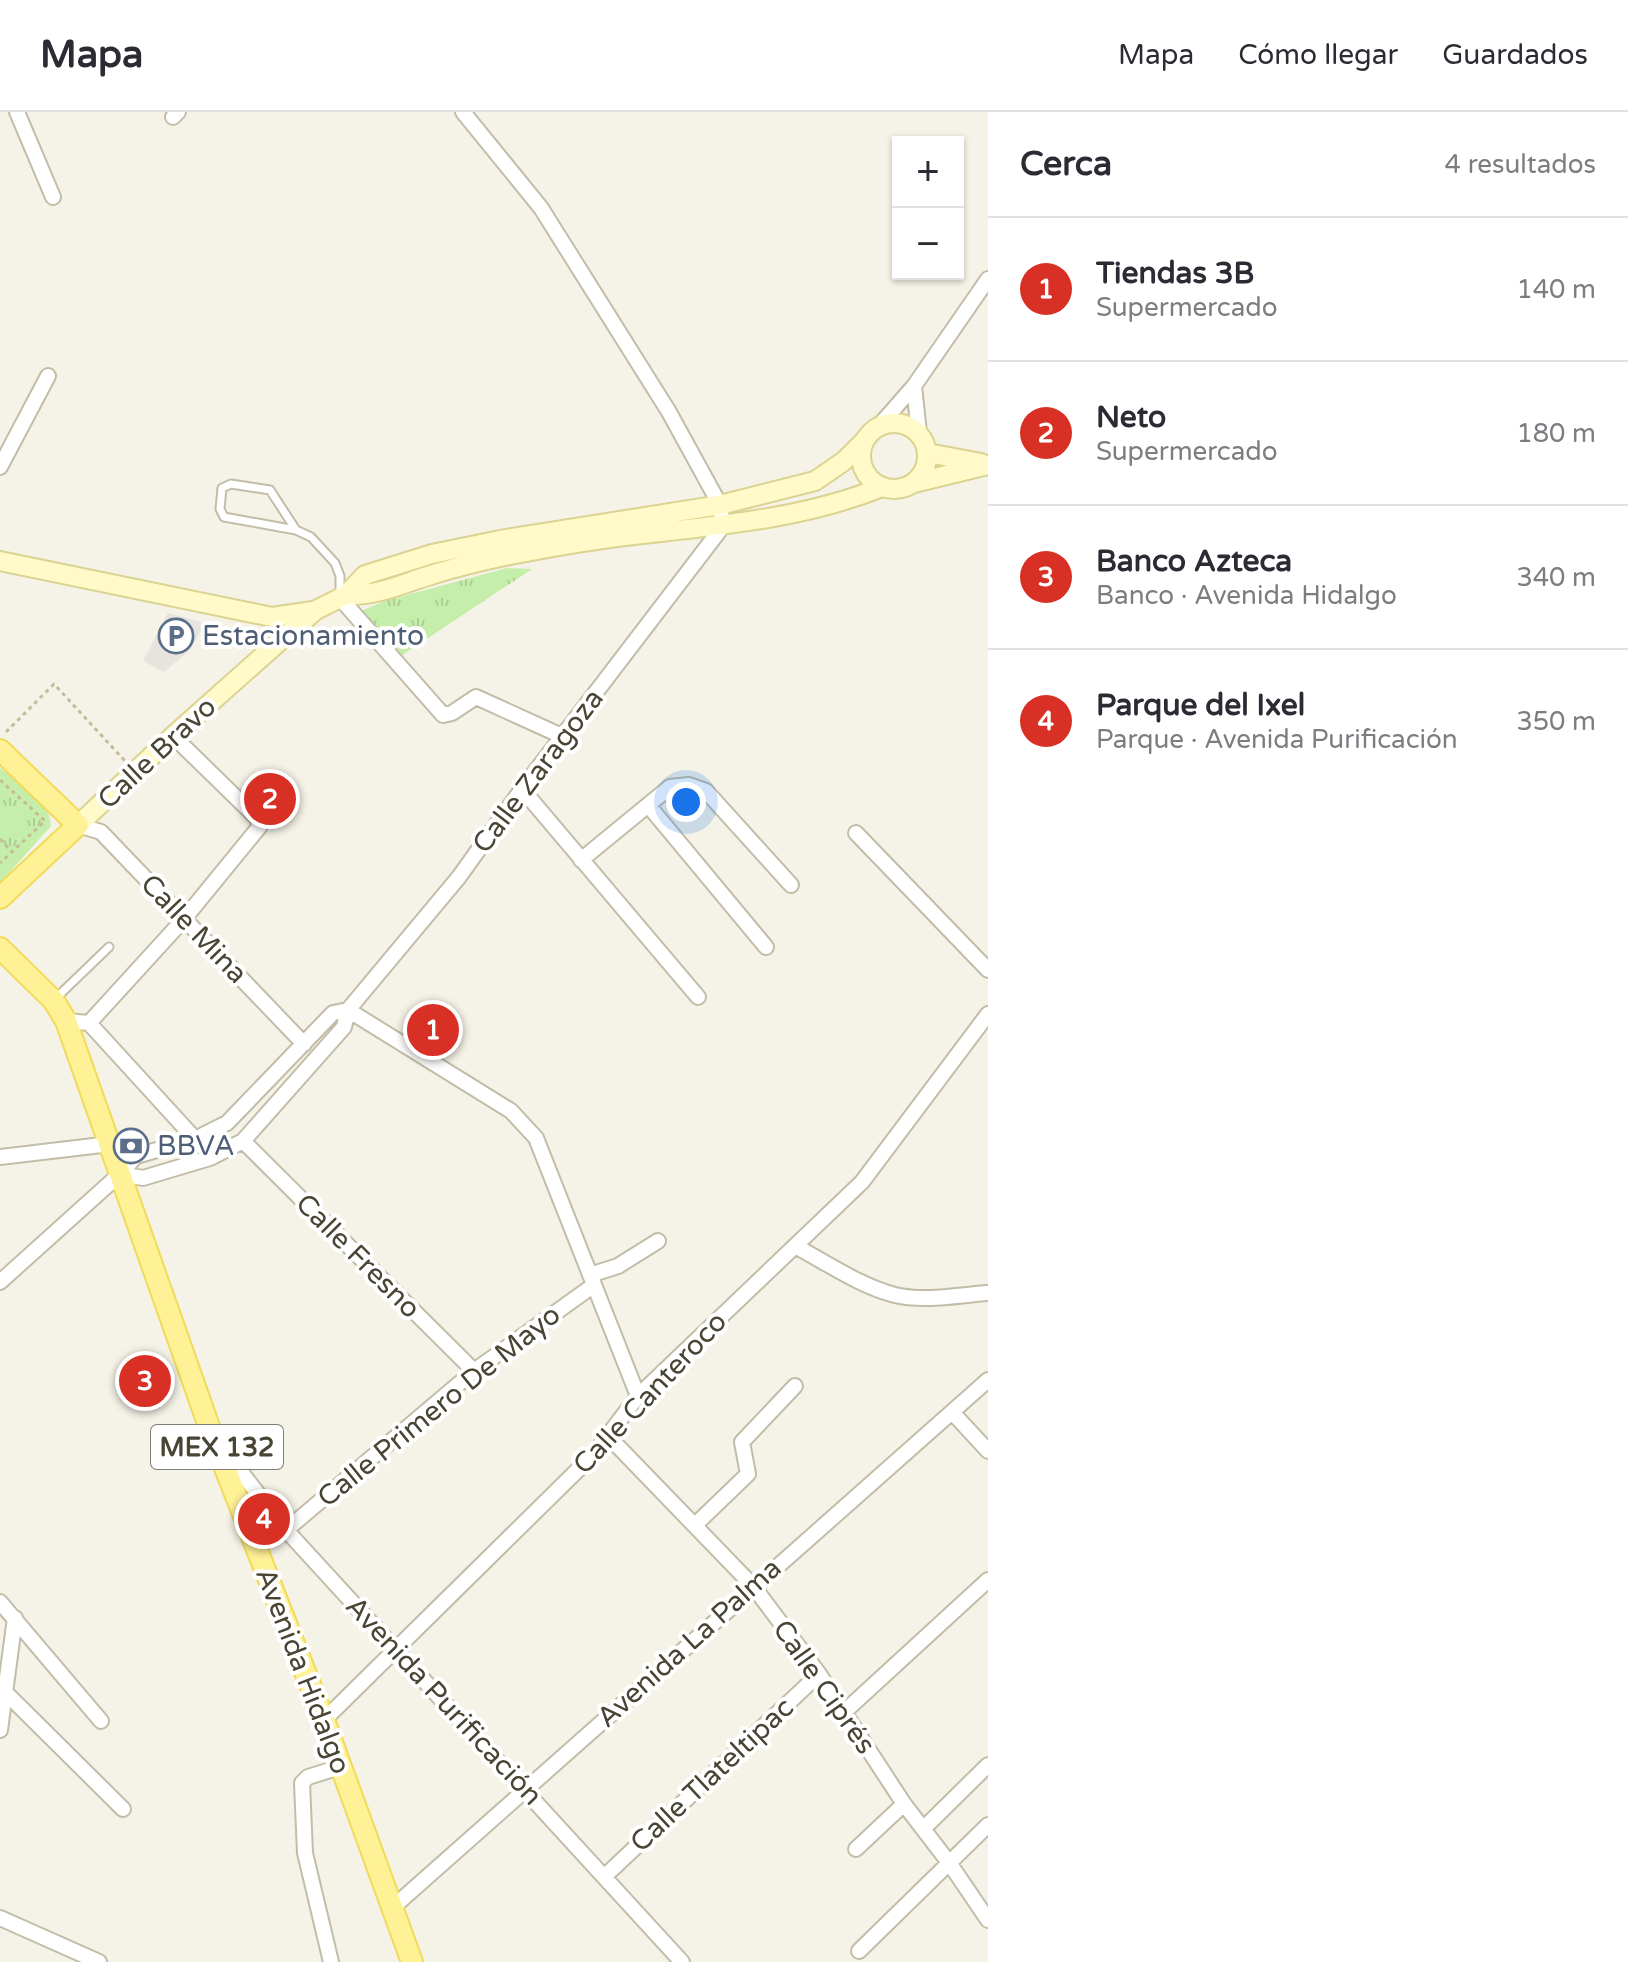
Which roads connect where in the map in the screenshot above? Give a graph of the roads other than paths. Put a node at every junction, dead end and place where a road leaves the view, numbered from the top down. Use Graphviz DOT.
graph roads {
  1 [pos="17,112"];
  2 [pos="463,112"];
  3 [pos="53,197"];
  4 [pos="988,279"];
  5 [pos="48,376"];
  6 [pos="914,386"];
  7 [pos="879,426"];
  8 [pos="919,433"];
  9 [pos="864,441"];
  10 [pos="928,453"];
  11 [pos="0,467"];
  12 [pos="914,483"];
  13 [pos="882,487"];
  14 [pos="720,505"];
  15 [pos="723,526"];
  16 [pos="296,530"];
  17 [pos="0,561"];
  18 [pos="343,596"];
  19 [pos="316,610"];
  20 [pos="173,736"];
  21 [pos="564,737"];
  22 [pos="0,750"];
  23 [pos="522,789"];
  24 [pos="648,805"];
  25 [pos="78,825"];
  26 [pos="856,833"];
  27 [pos="581,860"];
  28 [pos="791,885"];
  29 [pos="0,898"];
  30 [pos="184,919"];
  31 [pos="109,947"];
  32 [pos="766,947"];
  33 [pos="0,948"];
  34 [pos="988,970"];
  35 [pos="698,997"];
  36 [pos="54,1001"];
  37 [pos="348,1010"];
  38 [pos="988,1014"];
  39 [pos="66,1021"];
  40 [pos="89,1023"];
  41 [pos="304,1044"];
  42 [pos="195,1139"];
  43 [pos="243,1141"];
  44 [pos="110,1144"];
  45 [pos="0,1157"];
  46 [pos="120,1174"];
  47 [pos="658,1241"];
  48 [pos="795,1246"];
  49 [pos="592,1280"];
  50 [pos="0,1282"];
  51 [pos="988,1293"];
  52 [pos="474,1371"];
  53 [pos="988,1380"];
  54 [pos="795,1386"];
  55 [pos="638,1396"];
  56 [pos="952,1412"];
  57 [pos="212,1435"];
  58 [pos="607,1435"];
  59 [pos="988,1451"];
  60 [pos="695,1525"];
  61 [pos="286,1530"];
  62 [pos="988,1580"];
  63 [pos="753,1586"];
  64 [pos="0,1602"];
  65 [pos="15,1618"];
  66 [pos="395,1649"];
  67 [pos="819,1674"];
  68 [pos="5,1692"];
  69 [pos="843,1713"];
  70 [pos="324,1720"];
  71 [pos="101,1721"];
  72 [pos="0,1730"];
  73 [pos="988,1765"];
  74 [pos="340,1767"];
  75 [pos="524,1789"];
  76 [pos="904,1804"];
  77 [pos="123,1809"];
  78 [pos="988,1825"];
  79 [pos="923,1829"];
  80 [pos="856,1849"];
  81 [pos="950,1864"];
  82 [pos="605,1876"];
  83 [pos="391,1909"];
  84 [pos="0,1918"];
  85 [pos="988,1920"];
  86 [pos="859,1951"];
  87 [pos="99,1962"];
  88 [pos="331,1962"];
  89 [pos="412,1962"];
  90 [pos="682,1962"];
  1 -- 3 [label="street"];
  2 -- 14 [label="street"];
  4 -- 6 [label="street"];
  5 -- 11 [label="street"];
  6 -- 7 [label="street"];
  6 -- 8 [label="street"];
  7 -- 8 [label="main road"];
  7 -- 9 [label="main road"];
  8 -- 10 [label="main road"];
  9 -- 13 [label="main road"];
  9 -- 14 [label="main road"];
  10 -- 12 [label="main road"];
  10 -- 12 [label="main road"];
  12 -- 13 [label="main road"];
  13 -- 15 [label="main road"];
  14 -- 15 [label="street"];
  14 -- 18 [label="main road"];
  15 -- 18 [label="main road"];
  15 -- 21 [label="street, Calle Zaragoza"];
  16 -- 16 [label="lane"];
  16 -- 18 [label="lane"];
  17 -- 19 [label="main road"];
  18 -- 19 [label="main road"];
  18 -- 21 [label="street"];
  19 -- 20 [label="main road, Calle Bravo"];
  20 -- 25 [label="main road, Calle Bravo"];
  20 -- 30 [label="street"];
  21 -- 23 [label="street, Calle Zaragoza"];
  22 -- 25 [label="main road"];
  23 -- 27 [label="street"];
  23 -- 37 [label="street, Calle Zaragoza"];
  24 -- 27 [label="street"];
  24 -- 28 [label="street"];
  24 -- 32 [label="street"];
  25 -- 29 [label="main road, Calle Bravo"];
  25 -- 30 [label="street, Calle Mina"];
  26 -- 34 [label="street"];
  27 -- 35 [label="street"];
  30 -- 40 [label="street"];
  30 -- 41 [label="street, Calle Mina"];
  31 -- 36 [label="lane"];
  33 -- 36 [label="main road, Avenida Hidalgo / MEX 132"];
  36 -- 39 [label="main road, Avenida Hidalgo / MEX 132"];
  37 -- 41 [label="street, Calle Zaragoza"];
  37 -- 43 [label="street, Calle Zaragoza"];
  37 -- 49 [label="street"];
  38 -- 48 [label="street, Calle Canteroco"];
  39 -- 40 [label="street"];
  39 -- 44 [label="main road, Avenida Hidalgo / MEX 132"];
  40 -- 42 [label="street"];
  41 -- 42 [label="street, Calle Zaragoza"];
  42 -- 46 [label="street, Calle Zaragoza"];
  43 -- 46 [label="street, Calle Zaragoza"];
  43 -- 52 [label="street, Calle Fresno"];
  44 -- 45 [label="street"];
  44 -- 46 [label="main road, Avenida Hidalgo / MEX 132"];
  46 -- 50 [label="street, Calle Zaragoza"];
  46 -- 57 [label="main road, Avenida Hidalgo / MEX 132"];
  47 -- 49 [label="street, Calle Primero De Mayo"];
  48 -- 51 [label="street"];
  48 -- 55 [label="street, Calle Canteroco"];
  49 -- 52 [label="street, Calle Primero De Mayo"];
  49 -- 55 [label="street"];
  52 -- 61 [label="street, Calle Primero De Mayo"];
  53 -- 56 [label="street, Avenida La Palma"];
  54 -- 60 [label="street"];
  55 -- 58 [label="street, Calle Canteroco"];
  56 -- 59 [label="street"];
  56 -- 63 [label="street, Avenida La Palma"];
  57 -- 61 [label="street, Avenida Purificación"];
  57 -- 70 [label="main road, Avenida Hidalgo / MEX 132"];
  58 -- 60 [label="street, Calle Ciprés"];
  58 -- 66 [label="street, Calle Canteroco"];
  60 -- 63 [label="street, Calle Ciprés"];
  61 -- 66 [label="street, Avenida Purificación"];
  62 -- 69 [label="street"];
  63 -- 67 [label="street, Calle Ciprés"];
  63 -- 75 [label="street, Avenida La Palma"];
  64 -- 65 [label="street"];
  65 -- 68 [label="street"];
  65 -- 71 [label="street"];
  66 -- 70 [label="street, Calle Canteroco"];
  66 -- 75 [label="street, Avenida Purificación"];
  67 -- 69 [label="street, Calle Ciprés"];
  67 -- 82 [label="street, Calle Tlateltipac"];
  68 -- 72 [label="street"];
  68 -- 77 [label="street"];
  69 -- 76 [label="street, Calle Ciprés"];
  70 -- 74 [label="main road, Avenida Hidalgo / MEX 132"];
  73 -- 79 [label="street"];
  74 -- 83 [label="main road, Avenida Hidalgo / MEX 132"];
  74 -- 88 [label="street"];
  75 -- 82 [label="street, Avenida Purificación"];
  75 -- 83 [label="street, Avenida La Palma"];
  76 -- 79 [label="street, Calle Ciprés"];
  76 -- 80 [label="street"];
  78 -- 81 [label="street"];
  79 -- 81 [label="street, Calle Ciprés"];
  81 -- 85 [label="street, Calle Ciprés"];
  81 -- 86 [label="street"];
  82 -- 90 [label="street, Avenida Purificación"];
  83 -- 89 [label="main road, Avenida Hidalgo / MEX 132"];
  84 -- 87 [label="street"];
}
